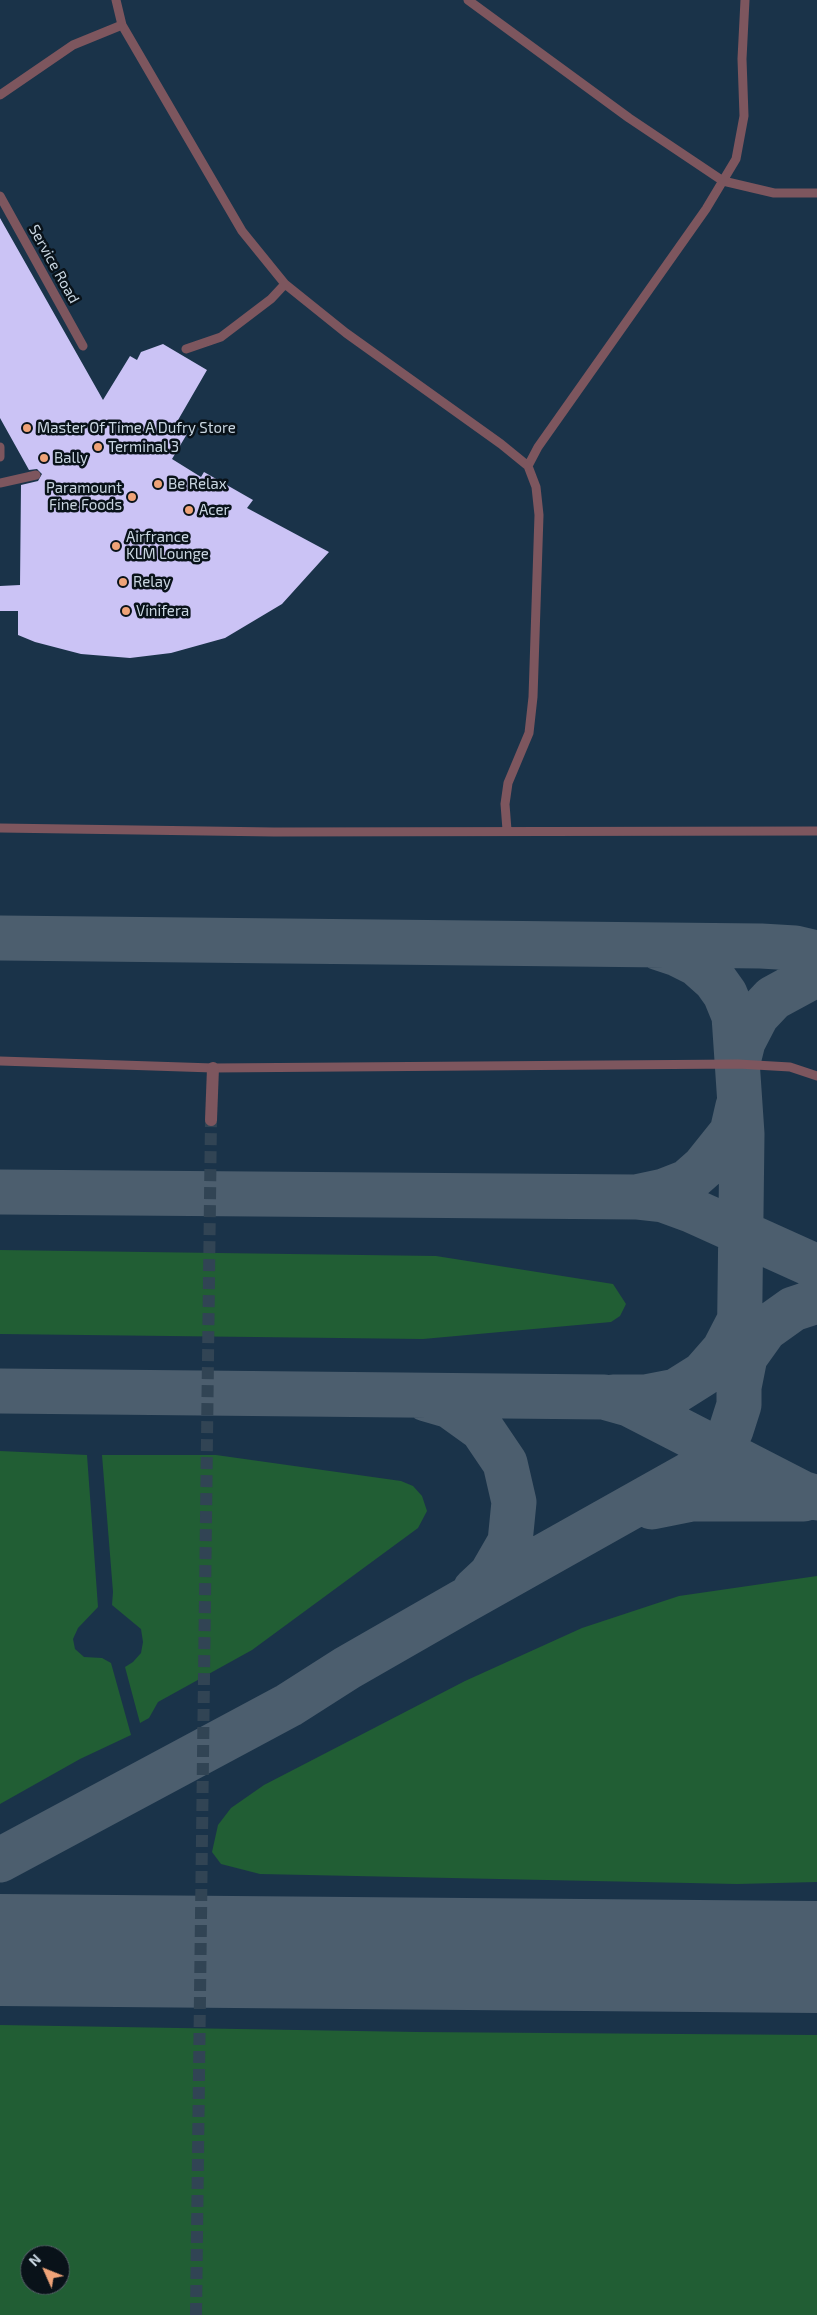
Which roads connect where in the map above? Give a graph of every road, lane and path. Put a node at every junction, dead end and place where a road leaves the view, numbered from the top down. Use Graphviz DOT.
graph roads {
  1 [pos="116,0"];
  2 [pos="468,0"];
  3 [pos="745,0"];
  4 [pos="122,25"];
  5 [pos="0,95"];
  6 [pos="723,180"];
  7 [pos="817,193"];
  8 [pos="0,196"];
  9 [pos="285,284"];
  10 [pos="83,346"];
  11 [pos="186,349"];
  12 [pos="0,447"];
  13 [pos="0,457"];
  14 [pos="528,466"];
  15 [pos="36,475"];
  16 [pos="0,483"];
  17 [pos="0,828"];
  18 [pos="507,830"];
  19 [pos="817,831"];
  20 [pos="0,1061"];
  21 [pos="213,1068"];
  22 [pos="817,1076"];
  23 [pos="211,1120"];
  1 -- 4 [label="lane"];
  2 -- 6 [label="lane"];
  3 -- 6 [label="lane"];
  4 -- 5 [label="lane"];
  4 -- 9 [label="lane"];
  6 -- 7 [label="lane"];
  6 -- 14 [label="lane"];
  8 -- 10 [label="lane, Service Road"];
  9 -- 11 [label="lane"];
  9 -- 14 [label="lane"];
  12 -- 13 [label="lane"];
  14 -- 18 [label="lane"];
  15 -- 16 [label="lane"];
  17 -- 18 [label="lane"];
  18 -- 19 [label="lane"];
  20 -- 21 [label="lane"];
  21 -- 22 [label="lane"];
  21 -- 23 [label="street"];
}
